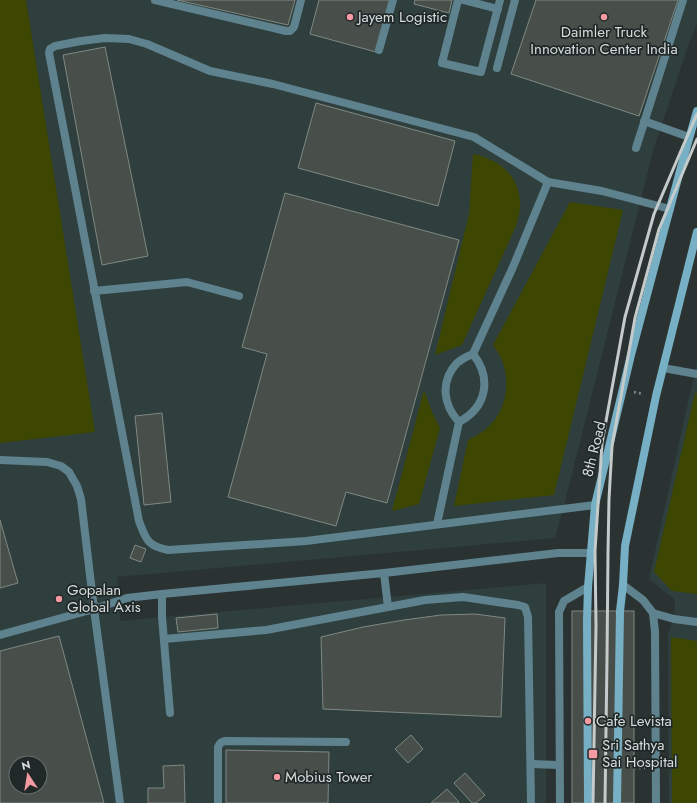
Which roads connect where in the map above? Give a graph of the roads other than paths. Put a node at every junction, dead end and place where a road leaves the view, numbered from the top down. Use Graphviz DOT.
graph roads {
  1 [pos="154,0"];
  2 [pos="301,0"];
  3 [pos="393,0"];
  4 [pos="458,0"];
  5 [pos="463,0"];
  6 [pos="500,0"];
  7 [pos="516,0"];
  8 [pos="683,0"];
  9 [pos="498,9"];
  10 [pos="379,50"];
  11 [pos="496,68"];
  12 [pos="697,111"];
  13 [pos="644,121"];
  14 [pos="689,137"];
  15 [pos="636,148"];
  16 [pos="548,182"];
  17 [pos="670,209"];
  18 [pos="697,232"];
  19 [pos="94,291"];
  20 [pos="239,296"];
  21 [pos="473,354"];
  22 [pos="663,368"];
  23 [pos="697,374"];
  24 [pos="459,422"];
  25 [pos="0,460"];
  26 [pos="595,505"];
  27 [pos="437,524"];
  28 [pos="591,552"];
  29 [pos="384,572"];
  30 [pos="623,585"];
  31 [pos="588,587"];
  32 [pos="162,594"];
  33 [pos="388,607"];
  34 [pos="94,609"];
  35 [pos="653,613"];
  36 [pos="697,622"];
  37 [pos="0,635"];
  38 [pos="164,639"];
  39 [pos="170,712"];
  40 [pos="346,742"];
  41 [pos="531,764"];
  42 [pos="559,765"];
  43 [pos="120,803"];
  44 [pos="218,803"];
  45 [pos="531,803"];
  46 [pos="560,803"];
  47 [pos="588,803"];
  48 [pos="617,803"];
  49 [pos="656,803"];
  1 -- 2 [label="street"];
  3 -- 10 [label="street"];
  4 -- 9 [label="street"];
  5 -- 9 [label="street"];
  6 -- 9 [label="street"];
  7 -- 11 [label="street"];
  8 -- 13 [label="street"];
  12 -- 14 [label="main road, 8th Road"];
  13 -- 14 [label="street"];
  13 -- 15 [label="street"];
  14 -- 17 [label="main road, 8th Road"];
  16 -- 17 [label="street"];
  16 -- 19 [label="street"];
  16 -- 21 [label="street"];
  17 -- 26 [label="main road, 8th Road"];
  18 -- 22 [label="main road"];
  19 -- 20 [label="street"];
  19 -- 27 [label="street"];
  21 -- 24 [label="street"];
  21 -- 24 [label="street"];
  22 -- 23 [label="street"];
  22 -- 30 [label="main road"];
  24 -- 27 [label="street"];
  25 -- 34 [label="street"];
  26 -- 27 [label="street"];
  26 -- 28 [label="main road, 8th Road"];
  28 -- 29 [label="street"];
  28 -- 31 [label="main road, 8th Road"];
  29 -- 32 [label="street"];
  29 -- 33 [label="street"];
  30 -- 35 [label="street"];
  30 -- 48 [label="main road"];
  31 -- 42 [label="street"];
  31 -- 47 [label="main road, 8th Road"];
  32 -- 34 [label="street"];
  32 -- 38 [label="street"];
  33 -- 38 [label="street"];
  33 -- 41 [label="street"];
  34 -- 37 [label="street"];
  34 -- 43 [label="street"];
  35 -- 36 [label="street"];
  35 -- 49 [label="street"];
  38 -- 39 [label="street"];
  40 -- 44 [label="street"];
  41 -- 42 [label="street"];
  41 -- 45 [label="street"];
  42 -- 46 [label="street"];
}
